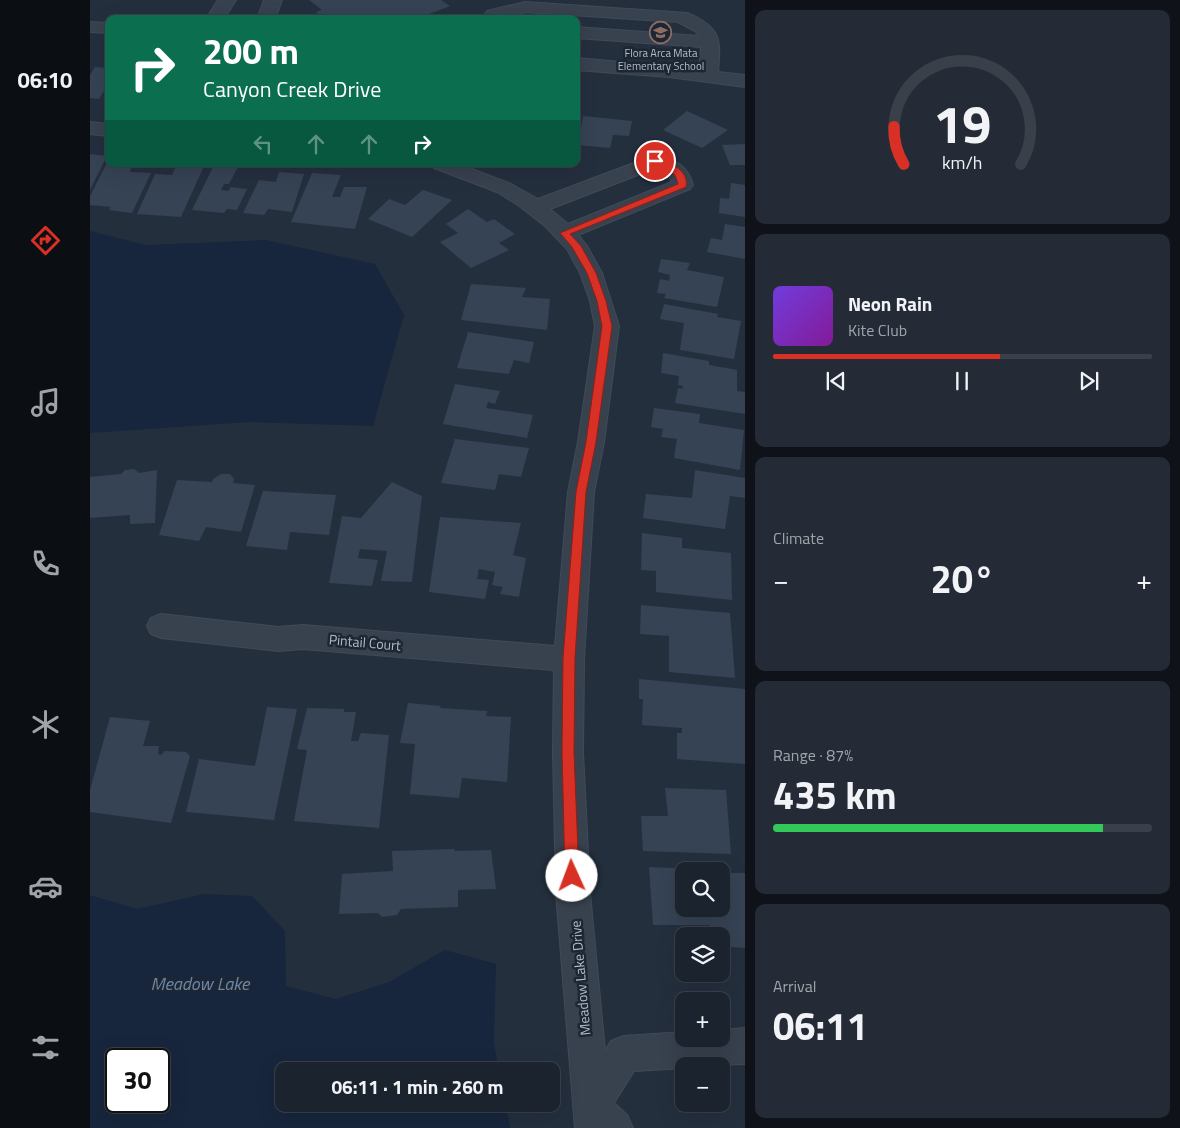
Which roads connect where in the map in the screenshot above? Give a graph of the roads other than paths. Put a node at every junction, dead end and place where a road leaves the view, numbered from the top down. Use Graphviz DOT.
graph roads {
  1 [pos="227,0"];
  2 [pos="273,0"];
  3 [pos="218,15"];
  4 [pos="267,15"];
  5 [pos="496,15"];
  6 [pos="90,27"];
  7 [pos="105,28"];
  8 [pos="580,32"];
  9 [pos="711,42"];
  10 [pos="580,64"];
  11 [pos="708,76"];
  12 [pos="745,81"];
  13 [pos="90,128"];
  14 [pos="105,130"];
  15 [pos="449,167"];
  16 [pos="535,207"];
  17 [pos="564,233"];
  18 [pos="161,626"];
  19 [pos="569,658"];
  20 [pos="745,1046"];
  21 [pos="600,1121"];
  1 -- 3 [label="street"];
  2 -- 4 [label="street"];
  5 -- 9 [label="street"];
  6 -- 7 [label="street"];
  8 -- 9 [label="street"];
  9 -- 11 [label="street"];
  10 -- 11 [label="street"];
  11 -- 12 [label="street"];
  13 -- 14 [label="street"];
  15 -- 16 [label="street, Meadow Lake Drive"];
  16 -- 17 [label="street, Meadow Lake Drive"];
  16 -- 17 [label="street"];
  17 -- 19 [label="street, Meadow Lake Drive"];
  18 -- 19 [label="street, Pintail Court"];
  19 -- 21 [label="street, Meadow Lake Drive"];
  20 -- 21 [label="street, Meadow Lake Drive"];
}
